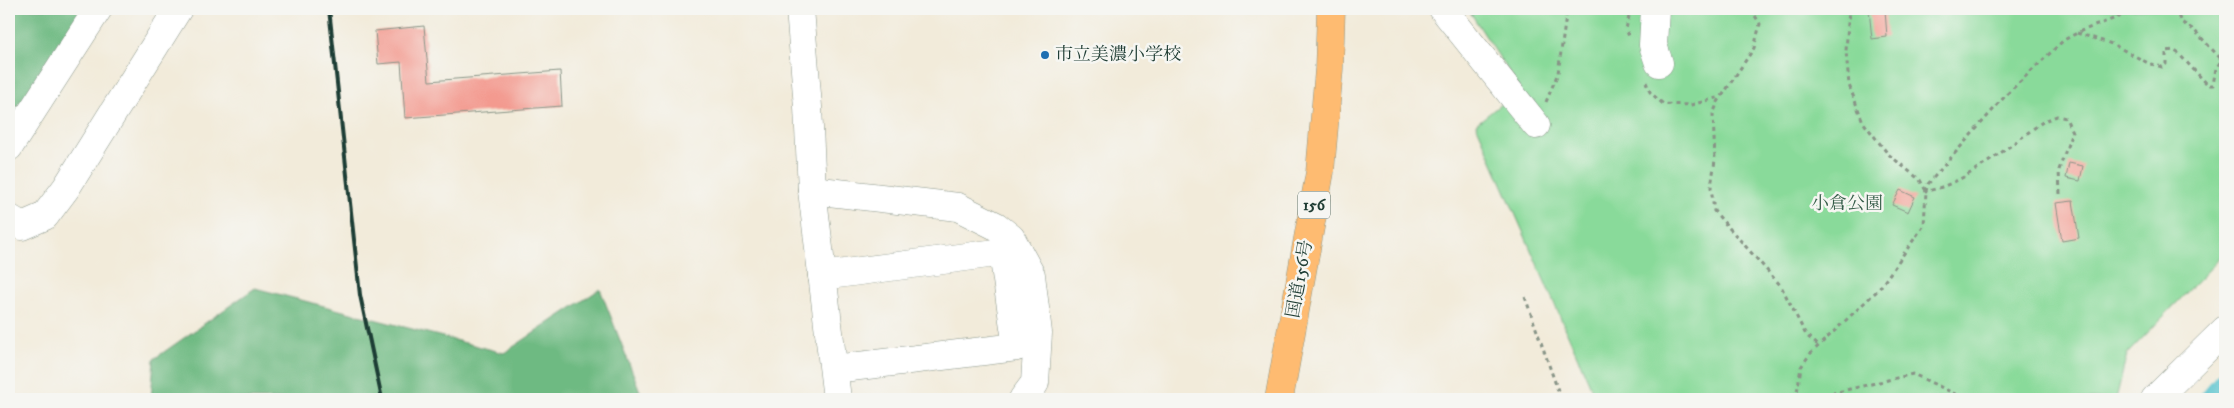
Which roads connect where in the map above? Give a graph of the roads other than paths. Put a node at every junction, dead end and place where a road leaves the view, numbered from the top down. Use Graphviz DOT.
graph roads {
  1 [pos="98,9"];
  2 [pos="178,9"];
  3 [pos="800,9"];
  4 [pos="1330,9"];
  5 [pos="1443,9"];
  6 [pos="1654,9"];
  7 [pos="1659,63"];
  8 [pos="1536,125"];
  9 [pos="9,147"];
  10 [pos="812,190"];
  11 [pos="9,218"];
  12 [pos="822,276"];
  13 [pos="1012,316"];
  14 [pos="2225,330"];
  15 [pos="834,369"];
  16 [pos="1027,397"];
  17 [pos="837,399"];
  18 [pos="1279,399"];
  19 [pos="2154,399"];
  1 -- 9 [label="street"];
  2 -- 11 [label="street"];
  3 -- 10 [label="street"];
  4 -- 18 [label="highway, 国道156号 / 156"];
  5 -- 8 [label="street"];
  6 -- 7 [label="street"];
  10 -- 12 [label="street"];
  10 -- 16 [label="street"];
  12 -- 13 [label="street"];
  12 -- 15 [label="street"];
  13 -- 15 [label="street"];
  13 -- 16 [label="street"];
  14 -- 19 [label="street"];
  15 -- 17 [label="street"];
}
